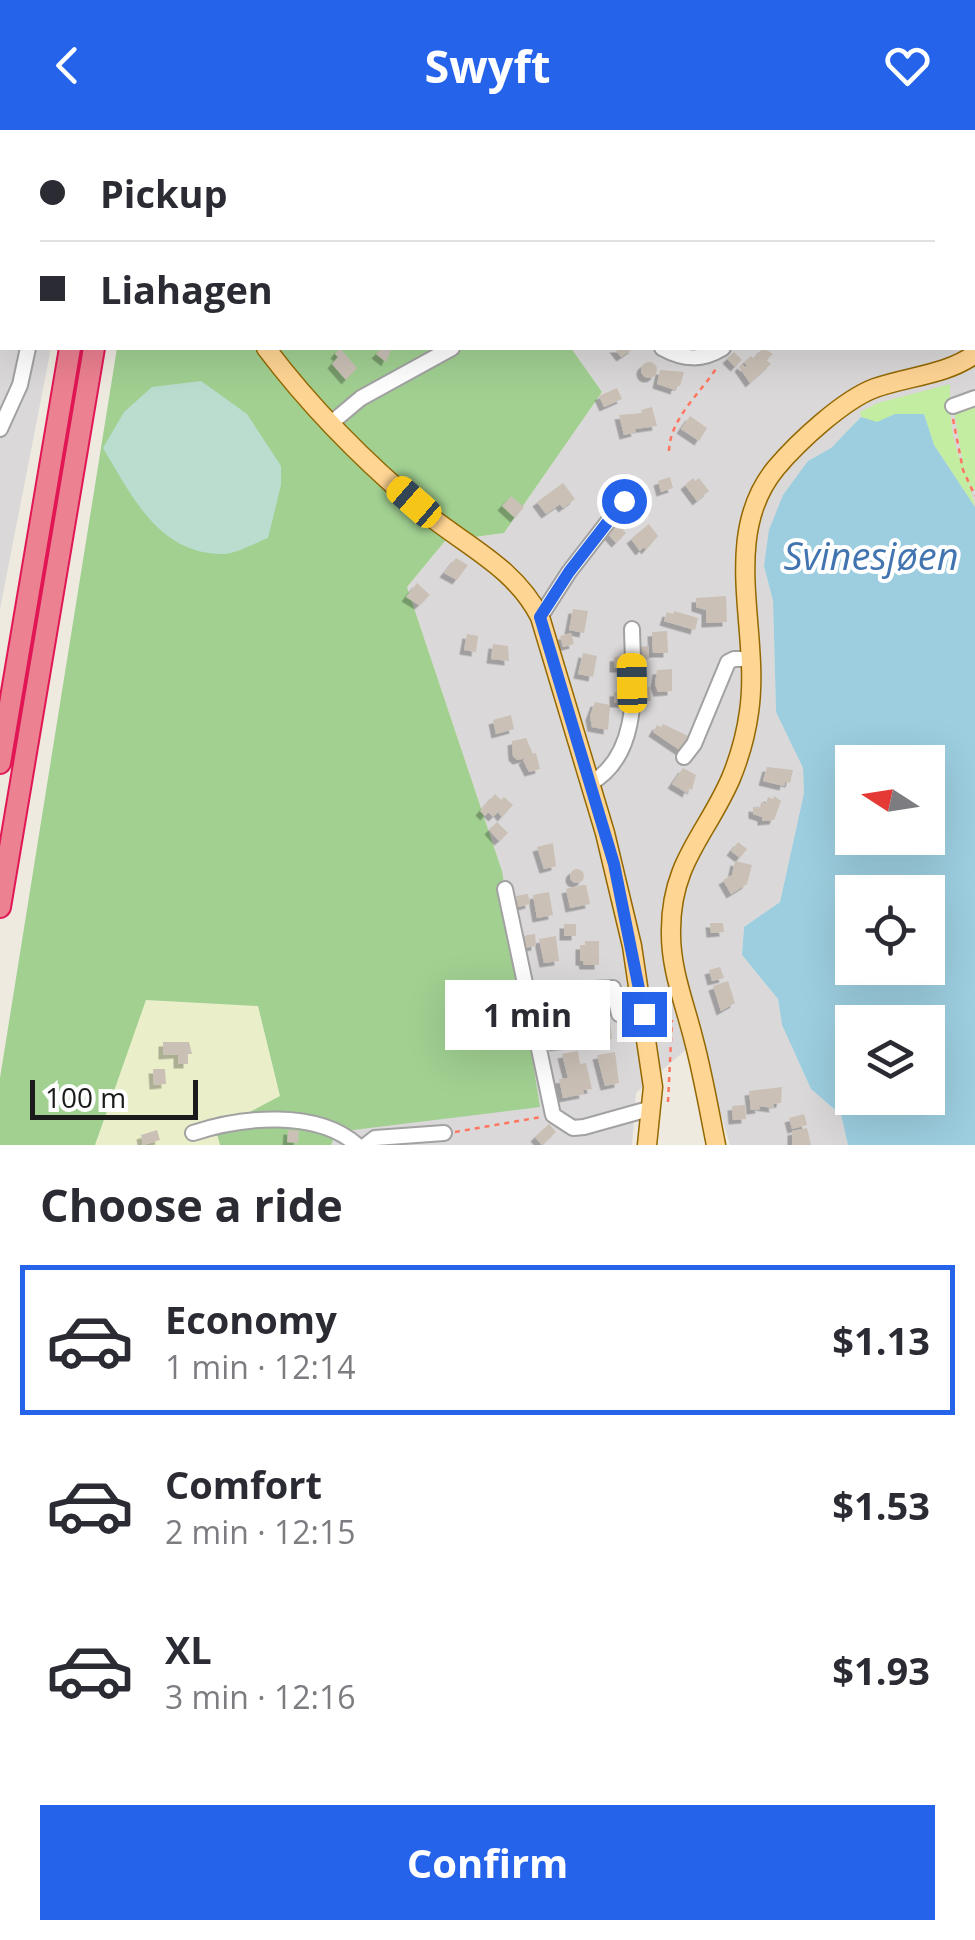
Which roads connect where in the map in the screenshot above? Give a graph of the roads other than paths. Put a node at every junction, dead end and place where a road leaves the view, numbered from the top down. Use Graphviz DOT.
graph roads {
  1 [pos="28,350"];
  2 [pos="70,350"];
  3 [pos="94,350"];
  4 [pos="268,350"];
  5 [pos="448,350"];
  6 [pos="666,350"];
  7 [pos="719,350"];
  8 [pos="975,354"];
  9 [pos="975,398"];
  10 [pos="952,406"];
  11 [pos="330,424"];
  12 [pos="0,429"];
  13 [pos="624,501"];
  14 [pos="540,617"];
  15 [pos="632,629"];
  16 [pos="751,658"];
  17 [pos="684,757"];
  18 [pos="0,764"];
  19 [pos="589,784"];
  20 [pos="505,889"];
  21 [pos="0,907"];
  22 [pos="530,1010"];
  23 [pos="630,1013"];
  24 [pos="652,1108"];
  25 [pos="193,1133"];
  26 [pos="444,1134"];
  27 [pos="357,1145"];
  28 [pos="366,1145"];
  29 [pos="646,1145"];
  30 [pos="716,1145"];
  1 -- 12 [label="street"];
  2 -- 18 [label="highway"];
  3 -- 21 [label="highway"];
  4 -- 11 [label="main road"];
  5 -- 11 [label="street"];
  6 -- 7 [label="street"];
  8 -- 16 [label="main road"];
  9 -- 10 [label="street"];
  11 -- 14 [label="main road"];
  13 -- 14 [label="street"];
  14 -- 19 [label="main road"];
  15 -- 19 [label="street"];
  16 -- 17 [label="street"];
  16 -- 30 [label="main road"];
  19 -- 24 [label="main road"];
  20 -- 22 [label="street"];
  22 -- 23 [label="street"];
  22 -- 24 [label="street"];
  24 -- 29 [label="main road"];
  25 -- 27 [label="street"];
  26 -- 28 [label="street"];
}
